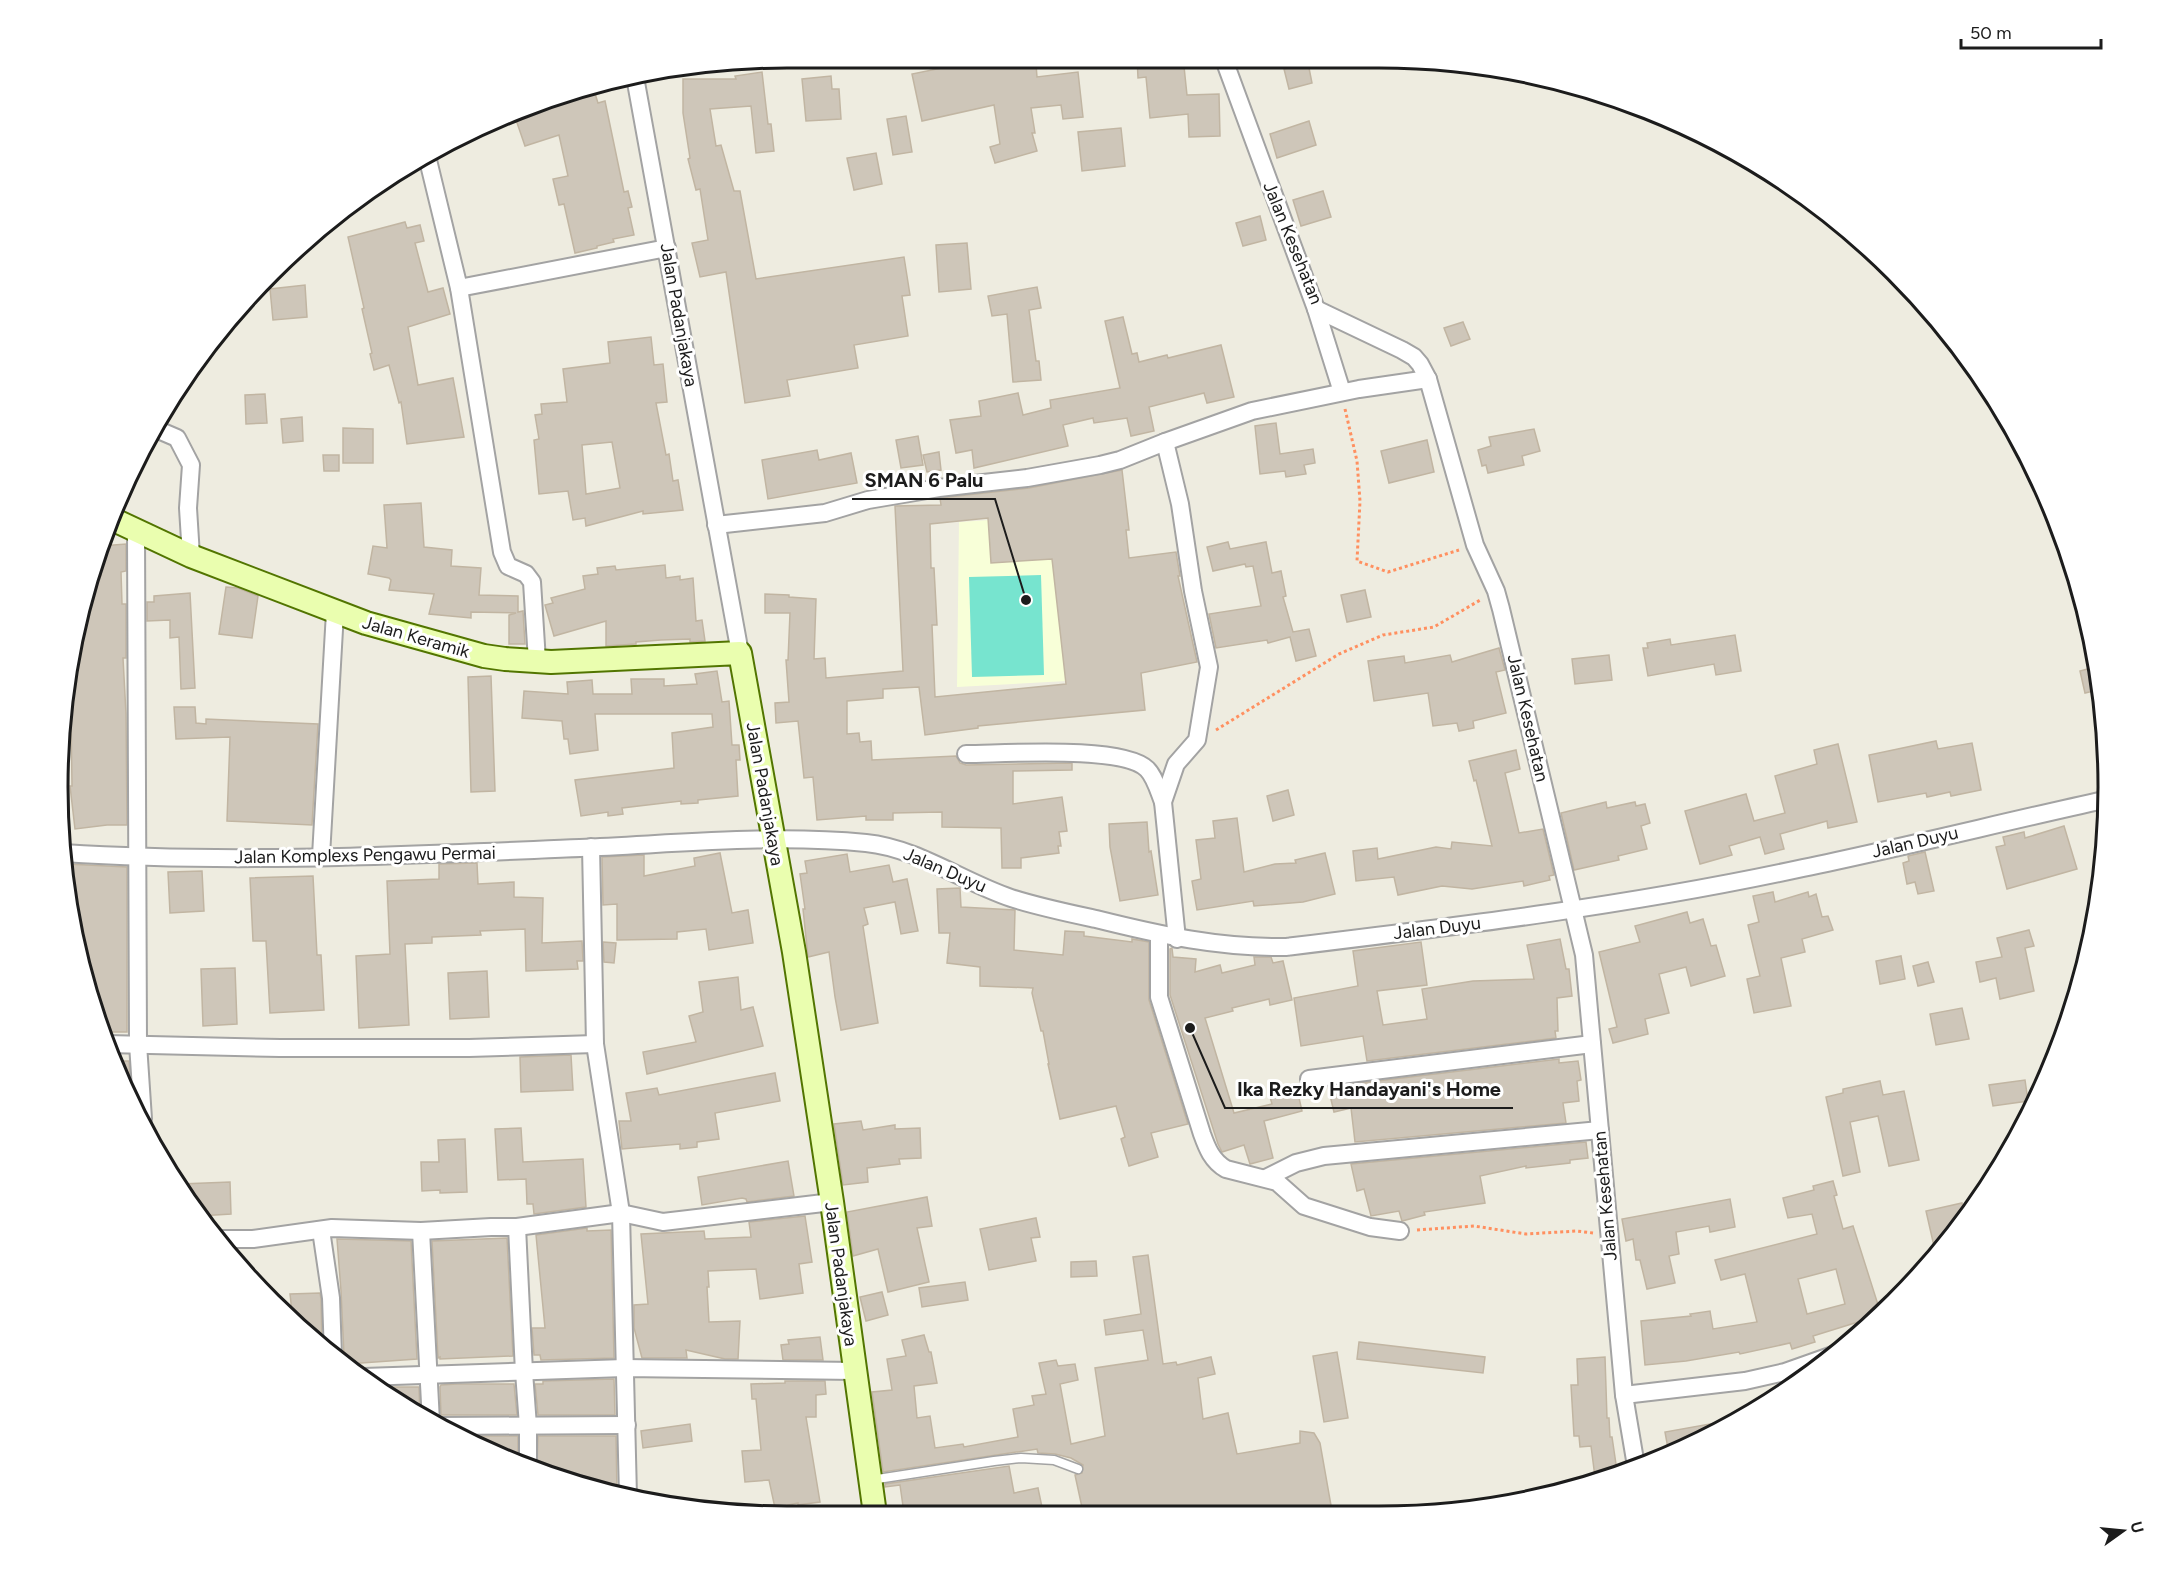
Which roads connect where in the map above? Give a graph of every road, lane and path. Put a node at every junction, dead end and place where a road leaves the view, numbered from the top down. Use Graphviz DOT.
graph roads {
  1 [pos="1227,68"];
  2 [pos="636,83"];
  3 [pos="429,163"];
  4 [pos="668,248"];
  5 [pos="459,288"];
  6 [pos="1316,309"];
  7 [pos="1428,379"];
  8 [pos="1342,392"];
  9 [pos="162,431"];
  10 [pos="1165,442"];
  11 [pos="118,522"];
  12 [pos="716,525"];
  13 [pos="136,532"];
  14 [pos="1476,545"];
  15 [pos="191,556"];
  16 [pos="1496,591"];
  17 [pos="335,612"];
  18 [pos="740,653"];
  19 [pos="537,661"];
  20 [pos="1197,740"];
  21 [pos="966,754"];
  22 [pos="1163,802"];
  23 [pos="2097,802"];
  24 [pos="774,839"];
  25 [pos="591,847"];
  26 [pos="71,854"];
  27 [pos="321,856"];
  28 [pos="138,858"];
  29 [pos="1573,910"];
  30 [pos="1160,935"];
  31 [pos="1177,939"];
  32 [pos="115,1044"];
  33 [pos="138,1044"];
  34 [pos="595,1044"];
  35 [pos="1592,1044"];
  36 [pos="1309,1078"];
  37 [pos="142,1105"];
  38 [pos="1600,1130"];
  39 [pos="1266,1178"];
  40 [pos="832,1202"];
  41 [pos="621,1213"];
  42 [pos="517,1227"];
  43 [pos="321,1230"];
  44 [pos="421,1231"];
  45 [pos="1400,1231"];
  46 [pos="1608,1235"];
  47 [pos="228,1239"];
  48 [pos="333,1344"];
  49 [pos="1807,1363"];
  50 [pos="624,1368"];
  51 [pos="855,1371"];
  52 [pos="524,1372"];
  53 [pos="428,1374"];
  54 [pos="376,1376"];
  55 [pos="1624,1395"];
  56 [pos="430,1411"];
  57 [pos="627,1425"];
  58 [pos="459,1426"];
  59 [pos="528,1426"];
  60 [pos="528,1457"];
  61 [pos="1635,1458"];
  62 [pos="1078,1469"];
  63 [pos="870,1480"];
  64 [pos="628,1488"];
  65 [pos="874,1506"];
  1 -- 6 [label="street, Jalan Kesehatan"];
  2 -- 4 [label="street, Jalan Padanjakaya"];
  3 -- 5 [label="street"];
  4 -- 5 [label="street"];
  4 -- 12 [label="street, Jalan Padanjakaya"];
  5 -- 19 [label="street"];
  6 -- 7 [label="street, Jalan Kesehatan"];
  6 -- 8 [label="street"];
  7 -- 8 [label="street"];
  7 -- 14 [label="street, Jalan Kesehatan"];
  8 -- 10 [label="street"];
  8 -- 14 [label="path"];
  9 -- 15 [label="street"];
  10 -- 12 [label="street"];
  10 -- 20 [label="street"];
  11 -- 13 [label="street, Jalan Keramik"];
  12 -- 18 [label="street, Jalan Padanjakaya"];
  13 -- 15 [label="street, Jalan Keramik"];
  13 -- 28 [label="street"];
  14 -- 16 [label="street, Jalan Kesehatan"];
  15 -- 17 [label="street, Jalan Keramik"];
  16 -- 20 [label="path"];
  16 -- 29 [label="street, Jalan Kesehatan"];
  17 -- 19 [label="street, Jalan Keramik"];
  17 -- 27 [label="street"];
  18 -- 19 [label="street, Jalan Keramik"];
  18 -- 24 [label="street, Jalan Padanjakaya"];
  20 -- 22 [label="street"];
  21 -- 22 [label="street"];
  22 -- 31 [label="street"];
  23 -- 29 [label="street, Jalan Duyu"];
  24 -- 25 [label="street, Jalan Komplexs Pengawu Permai"];
  24 -- 30 [label="street, Jalan Duyu"];
  24 -- 40 [label="street, Jalan Padanjakaya"];
  25 -- 27 [label="street, Jalan Komplexs Pengawu Permai"];
  25 -- 34 [label="street"];
  26 -- 28 [label="street, Jalan Komplexs Pengawu Permai"];
  27 -- 28 [label="street, Jalan Komplexs Pengawu Permai"];
  28 -- 33 [label="street"];
  29 -- 31 [label="street, Jalan Duyu"];
  29 -- 35 [label="street, Jalan Kesehatan"];
  30 -- 31 [label="street, Jalan Duyu"];
  30 -- 39 [label="street"];
  32 -- 33 [label="street"];
  33 -- 34 [label="street"];
  33 -- 37 [label="street"];
  34 -- 41 [label="street"];
  35 -- 36 [label="street"];
  35 -- 38 [label="street, Jalan Kesehatan"];
  38 -- 39 [label="street"];
  38 -- 46 [label="street, Jalan Kesehatan"];
  39 -- 45 [label="street"];
  40 -- 41 [label="street"];
  40 -- 51 [label="street, Jalan Padanjakaya"];
  41 -- 42 [label="street"];
  41 -- 50 [label="street"];
  42 -- 44 [label="street"];
  42 -- 52 [label="street"];
  43 -- 44 [label="street"];
  43 -- 47 [label="street"];
  43 -- 48 [label="street"];
  44 -- 53 [label="street"];
  45 -- 46 [label="path"];
  46 -- 55 [label="street, Jalan Kesehatan"];
  49 -- 55 [label="street"];
  50 -- 51 [label="street"];
  50 -- 52 [label="street"];
  50 -- 57 [label="street"];
  51 -- 63 [label="street, Jalan Padanjakaya"];
  52 -- 53 [label="street"];
  52 -- 59 [label="street"];
  53 -- 54 [label="street"];
  53 -- 56 [label="street"];
  55 -- 61 [label="street, Jalan Kesehatan"];
  57 -- 59 [label="street"];
  57 -- 64 [label="street"];
  58 -- 59 [label="street"];
  59 -- 60 [label="street"];
  62 -- 63 [label="lane"];
  63 -- 65 [label="street, Jalan Padanjakaya"];
}
